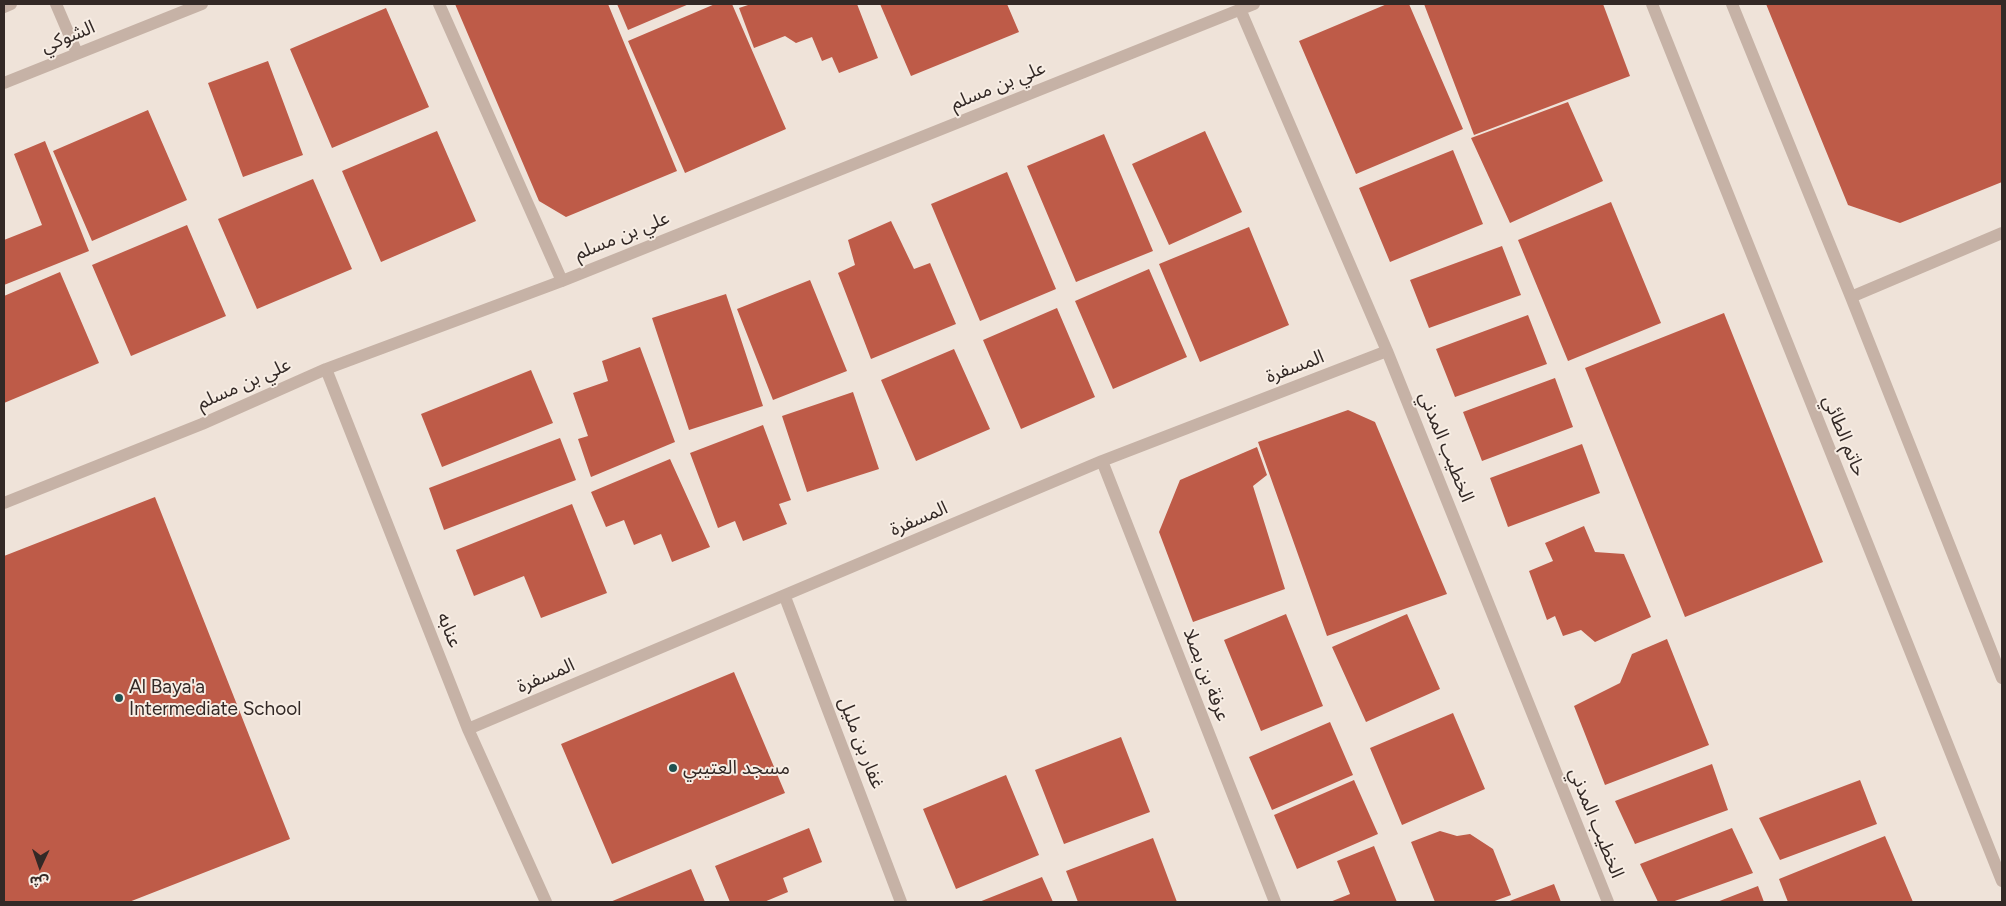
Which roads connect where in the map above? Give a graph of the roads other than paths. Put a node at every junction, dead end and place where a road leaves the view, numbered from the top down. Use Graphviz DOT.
graph roads {
  1 [pos="12,4"];
  2 [pos="56,4"];
  3 [pos="202,4"];
  4 [pos="439,4"];
  5 [pos="1254,4"];
  6 [pos="1652,4"];
  7 [pos="1732,4"];
  8 [pos="4,7"];
  9 [pos="1240,9"];
  10 [pos="77,54"];
  11 [pos="4,82"];
  12 [pos="2002,234"];
  13 [pos="562,281"];
  14 [pos="1852,297"];
  15 [pos="1387,351"];
  16 [pos="326,369"];
  17 [pos="1102,461"];
  18 [pos="4,503"];
  19 [pos="785,596"];
  20 [pos="2002,678"];
  21 [pos="468,729"];
  22 [pos="2002,881"];
  23 [pos="546,902"];
  24 [pos="900,902"];
  25 [pos="1275,902"];
  26 [pos="1608,902"];
  1 -- 8 [label="street"];
  2 -- 10 [label="street"];
  3 -- 10 [label="street, الشوكي"];
  4 -- 13 [label="street"];
  5 -- 9 [label="street, علي بن مسلم"];
  6 -- 22 [label="street, حاتم الطائي"];
  7 -- 14 [label="street"];
  9 -- 13 [label="street, علي بن مسلم"];
  9 -- 15 [label="street, الخطيب المدني"];
  10 -- 11 [label="street, الشوكي"];
  12 -- 14 [label="street"];
  13 -- 16 [label="street, علي بن مسلم"];
  14 -- 20 [label="street"];
  15 -- 17 [label="street, المسفرة"];
  15 -- 26 [label="street, الخطيب المدني"];
  16 -- 18 [label="street, علي بن مسلم"];
  16 -- 21 [label="street, عنابه"];
  17 -- 19 [label="street, المسفرة"];
  17 -- 25 [label="street, عرفة بن بصلا"];
  19 -- 21 [label="street, المسفرة"];
  19 -- 24 [label="street, غفار بن مليل"];
  21 -- 23 [label="street, عنابه"];
}
